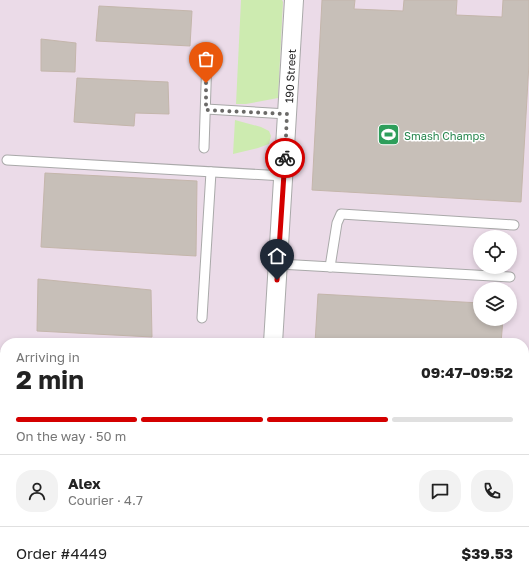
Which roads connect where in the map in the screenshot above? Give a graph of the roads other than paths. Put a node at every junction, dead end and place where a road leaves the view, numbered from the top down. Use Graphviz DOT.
graph roads {
  1 [pos="294,0"];
  2 [pos="207,56"];
  3 [pos="206,110"];
  4 [pos="287,114"];
  5 [pos="204,148"];
  6 [pos="7,160"];
  7 [pos="211,172"];
  8 [pos="284,176"];
  9 [pos="514,225"];
  10 [pos="278,264"];
  11 [pos="330,267"];
  12 [pos="510,277"];
  13 [pos="202,318"];
  14 [pos="273,338"];
  1 -- 4 [label="street, 190 Street"];
  2 -- 3 [label="lane"];
  3 -- 4 [label="lane"];
  3 -- 5 [label="lane"];
  4 -- 8 [label="street, 190 Street"];
  6 -- 7 [label="lane"];
  7 -- 8 [label="lane"];
  7 -- 13 [label="lane"];
  8 -- 10 [label="street, 190 Street"];
  9 -- 11 [label="lane"];
  10 -- 11 [label="lane"];
  10 -- 14 [label="street, 190 Street"];
  11 -- 12 [label="lane"];
}
